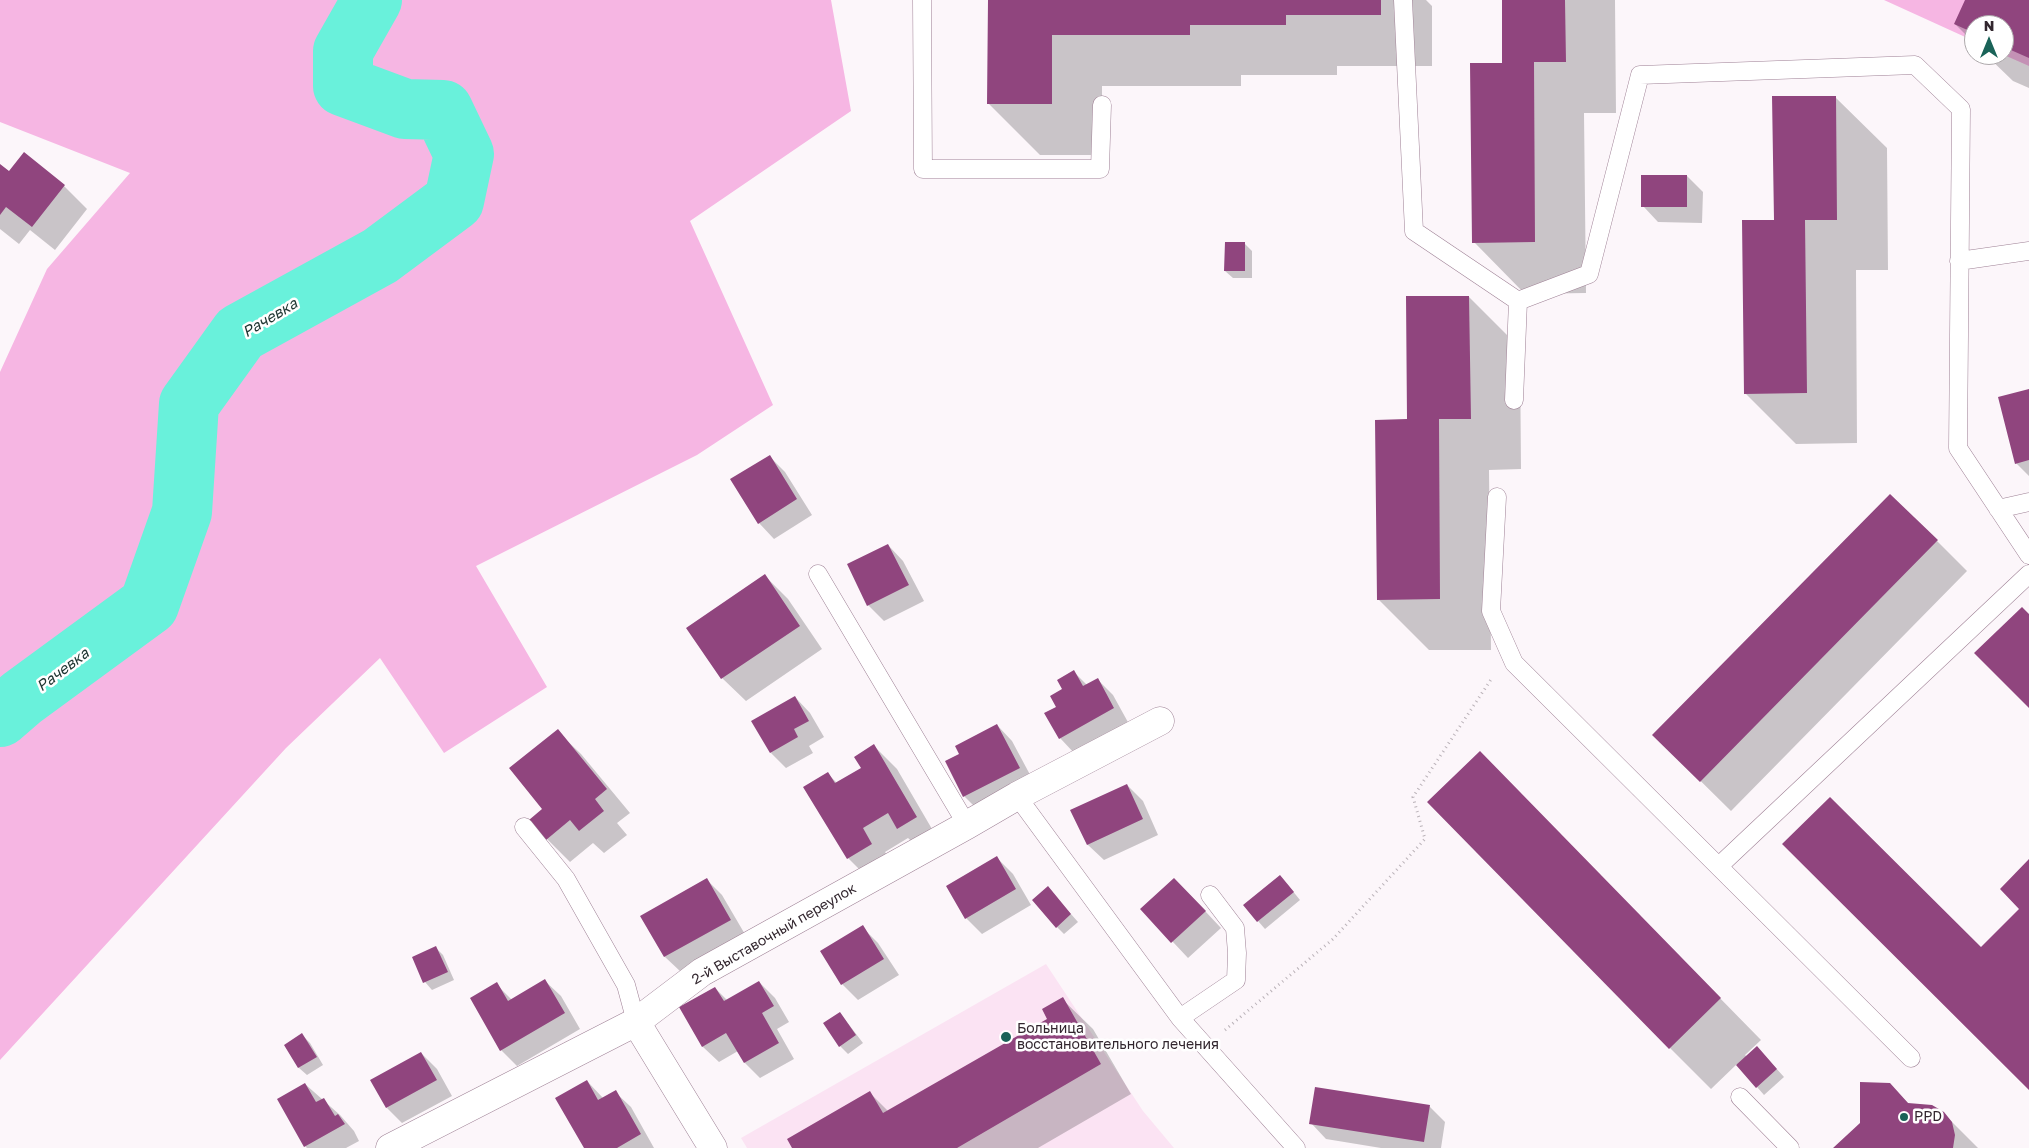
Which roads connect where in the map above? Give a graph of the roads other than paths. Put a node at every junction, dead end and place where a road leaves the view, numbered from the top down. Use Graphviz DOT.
graph roads {
  1 [pos="922,0"];
  2 [pos="1403,0"];
  3 [pos="1102,105"];
  4 [pos="2029,251"];
  5 [pos="1959,261"];
  6 [pos="1518,300"];
  7 [pos="1514,400"];
  8 [pos="1497,497"];
  9 [pos="2029,502"];
  10 [pos="1998,509"];
  11 [pos="2029,555"];
  12 [pos="818,574"];
  13 [pos="2029,574"];
  14 [pos="1160,721"];
  15 [pos="1017,796"];
  16 [pos="967,825"];
  17 [pos="524,827"];
  18 [pos="1719,866"];
  19 [pos="1210,895"];
  20 [pos="1180,1018"];
  21 [pos="636,1022"];
  22 [pos="1911,1058"];
  23 [pos="1740,1097"];
  24 [pos="390,1148"];
  25 [pos="713,1148"];
  26 [pos="1296,1148"];
  27 [pos="1790,1148"];
  1 -- 3 [label="lane"];
  2 -- 6 [label="lane"];
  4 -- 5 [label="lane"];
  5 -- 6 [label="lane"];
  5 -- 10 [label="lane"];
  6 -- 7 [label="lane"];
  8 -- 18 [label="lane"];
  9 -- 10 [label="lane"];
  10 -- 11 [label="lane"];
  12 -- 16 [label="lane"];
  13 -- 18 [label="lane"];
  14 -- 15 [label="street, 2-й Выставочный переулок"];
  15 -- 16 [label="street, 2-й Выставочный переулок"];
  15 -- 20 [label="lane"];
  16 -- 21 [label="street, 2-й Выставочный переулок"];
  17 -- 21 [label="lane"];
  18 -- 22 [label="lane"];
  19 -- 20 [label="lane"];
  20 -- 26 [label="lane"];
  21 -- 24 [label="street, 2-й Выставочный переулок"];
  21 -- 25 [label="street"];
  23 -- 27 [label="lane"];
}
